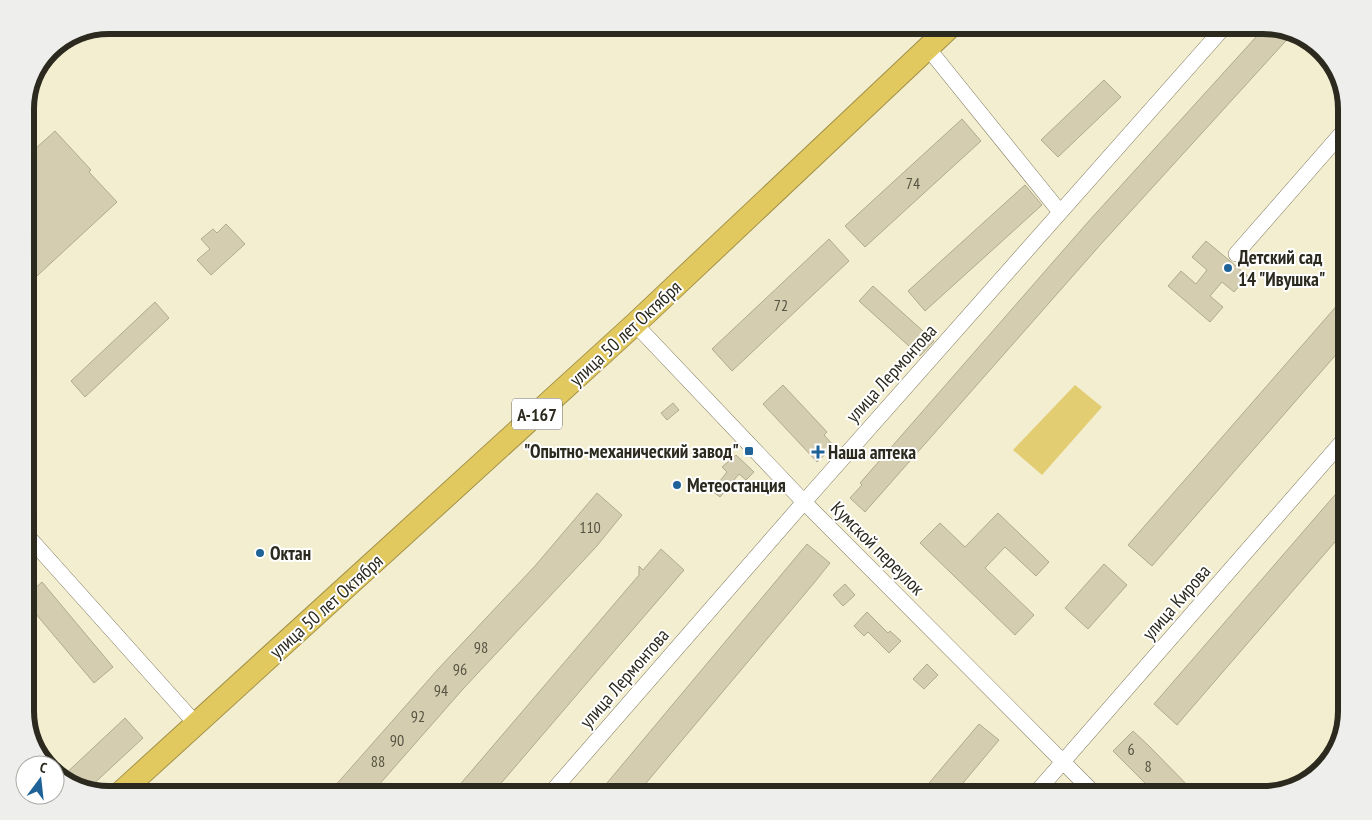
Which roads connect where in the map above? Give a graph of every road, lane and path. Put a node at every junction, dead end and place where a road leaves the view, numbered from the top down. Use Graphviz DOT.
graph roads {
  1 [pos="942,34"];
  2 [pos="1218,34"];
  3 [pos="927,47"];
  4 [pos="1338,137"];
  5 [pos="1060,212"];
  6 [pos="1236,254"];
  7 [pos="635,324"];
  8 [pos="1338,446"];
  9 [pos="804,502"];
  10 [pos="34,543"];
  11 [pos="196,724"];
  12 [pos="1063,762"];
  13 [pos="128,786"];
  14 [pos="557,786"];
  15 [pos="1042,786"];
  16 [pos="1087,786"];
  1 -- 3 [label="highway, улица 50 лет Октября / А-167"];
  2 -- 5 [label="street, улица Лермонтова"];
  3 -- 5 [label="street"];
  3 -- 7 [label="highway, улица 50 лет Октября / А-167"];
  4 -- 6 [label="street"];
  5 -- 9 [label="street, улица Лермонтова"];
  7 -- 9 [label="street, Кумской переулок"];
  7 -- 11 [label="highway, улица 50 лет Октября / А-167"];
  8 -- 12 [label="street, улица Кирова"];
  9 -- 12 [label="street, Кумской переулок"];
  9 -- 14 [label="street, улица Лермонтова"];
  10 -- 11 [label="street"];
  11 -- 13 [label="highway, улица 50 лет Октября / А-167"];
  12 -- 15 [label="street, улица Кирова"];
  12 -- 16 [label="street, Кумской переулок"];
}
